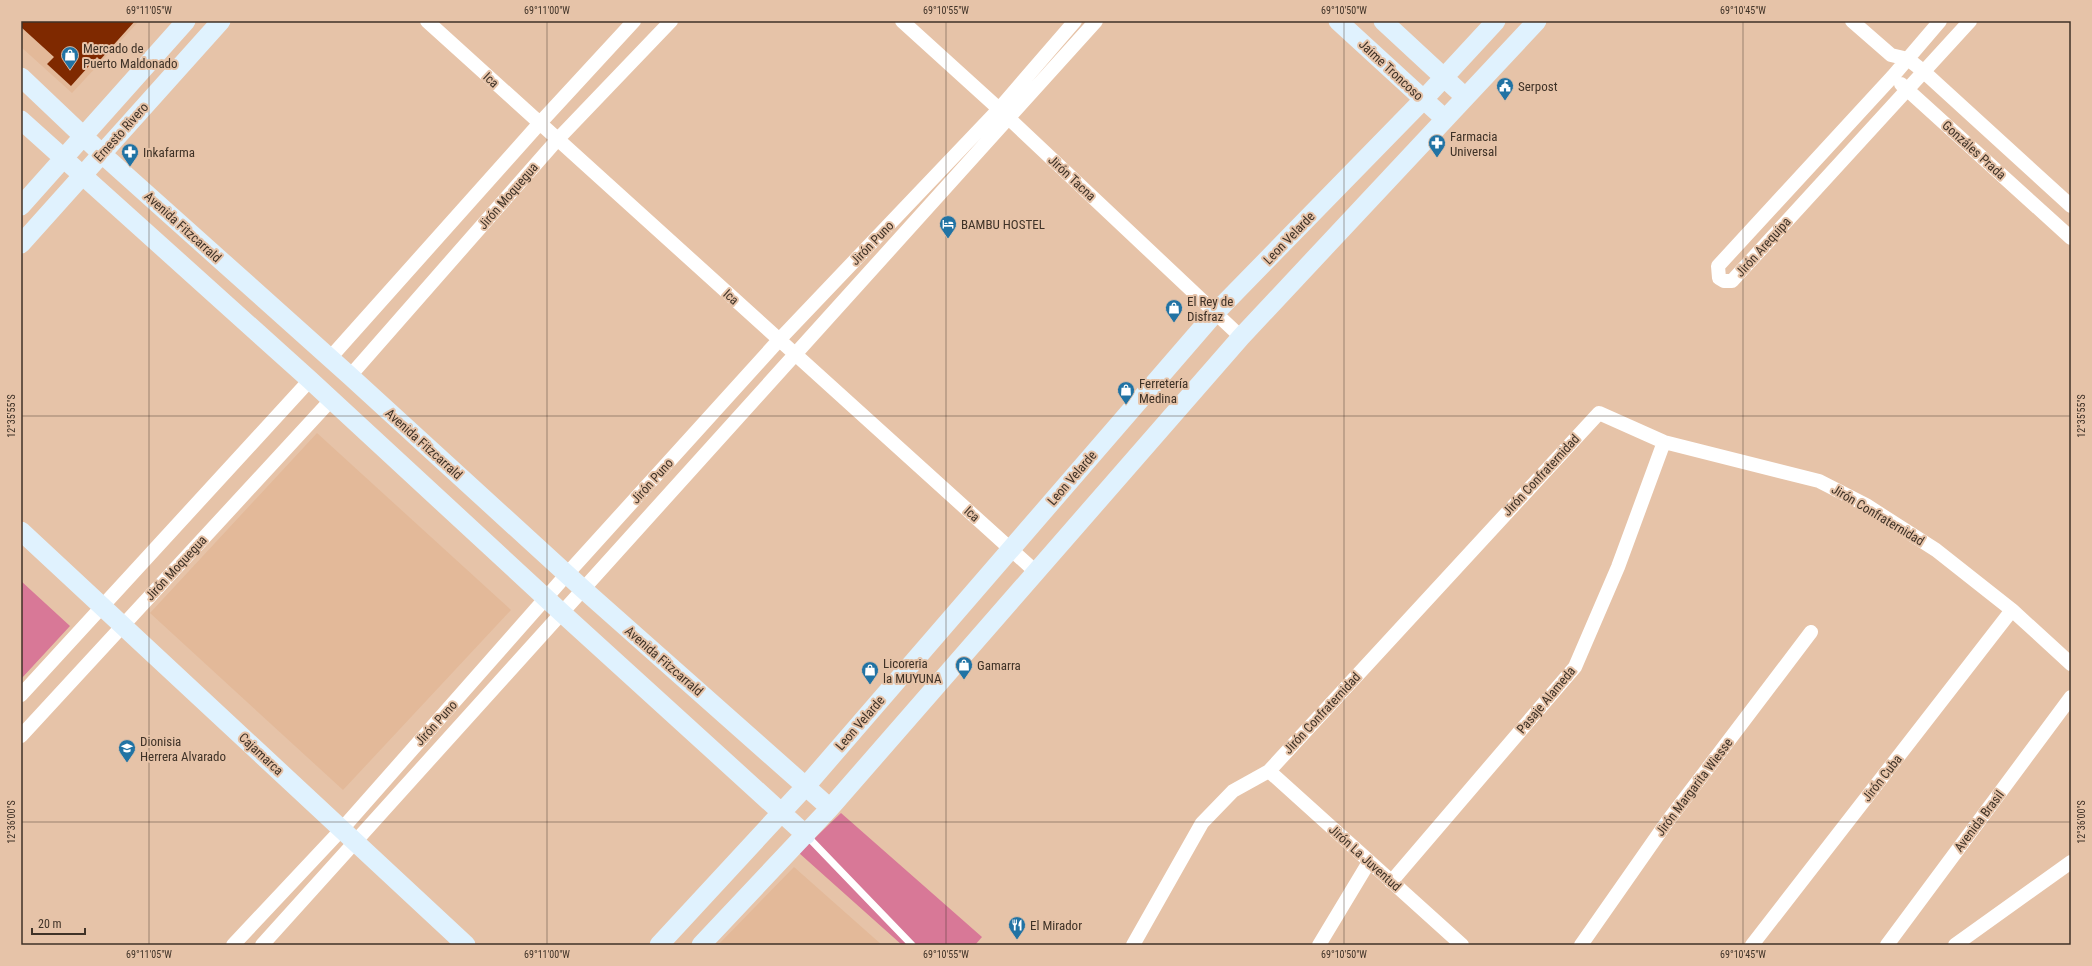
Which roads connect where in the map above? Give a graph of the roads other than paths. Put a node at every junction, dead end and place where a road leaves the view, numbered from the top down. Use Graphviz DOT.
graph roads {
  1 [pos="186,21"];
  2 [pos="221,21"];
  3 [pos="427,21"];
  4 [pos="634,21"];
  5 [pos="671,21"];
  6 [pos="902,21"];
  7 [pos="1075,21"];
  8 [pos="1096,21"];
  9 [pos="1338,21"];
  10 [pos="1383,21"];
  11 [pos="1496,21"];
  12 [pos="1537,21"];
  13 [pos="1852,21"];
  14 [pos="1940,21"];
  15 [pos="1970,21"];
  16 [pos="1891,55"];
  17 [pos="1908,59"];
  18 [pos="1923,71"];
  19 [pos="1893,76"];
  20 [pos="21,77"];
  21 [pos="1444,78"];
  22 [pos="1907,90"];
  23 [pos="1465,97"];
  24 [pos="1423,100"];
  25 [pos="1004,114"];
  26 [pos="1445,119"];
  27 [pos="21,120"];
  28 [pos="539,124"];
  29 [pos="84,135"];
  30 [pos="557,140"];
  31 [pos="102,154"];
  32 [pos="62,158"];
  33 [pos="82,175"];
  34 [pos="21,206"];
  35 [pos="2071,206"];
  36 [pos="2071,238"];
  37 [pos="21,244"];
  38 [pos="1216,313"];
  39 [pos="1241,337"];
  40 [pos="779,340"];
  41 [pos="795,355"];
  42 [pos="330,358"];
  43 [pos="350,376"];
  44 [pos="310,380"];
  45 [pos="331,400"];
  46 [pos="1664,442"];
  47 [pos="21,531"];
  48 [pos="1010,549"];
  49 [pos="1036,572"];
  50 [pos="567,574"];
  51 [pos="583,589"];
  52 [pos="546,598"];
  53 [pos="102,607"];
  54 [pos="2012,610"];
  55 [pos="562,613"];
  56 [pos="123,627"];
  57 [pos="1810,632"];
  58 [pos="2071,664"];
  59 [pos="21,695"];
  60 [pos="2071,697"];
  61 [pos="21,736"];
  62 [pos="1269,771"];
  63 [pos="806,786"];
  64 [pos="830,808"];
  65 [pos="782,813"];
  66 [pos="342,829"];
  67 [pos="806,835"];
  68 [pos="356,841"];
  69 [pos="1369,862"];
  70 [pos="2071,862"];
  71 [pos="1391,882"];
  72 [pos="233,945"];
  73 [pos="262,945"];
  74 [pos="466,945"];
  75 [pos="659,945"];
  76 [pos="701,945"];
  77 [pos="912,945"];
  78 [pos="1133,945"];
  79 [pos="1319,945"];
  80 [pos="1462,945"];
  81 [pos="1580,945"];
  82 [pos="1752,945"];
  83 [pos="1887,945"];
  84 [pos="1955,945"];
  1 -- 29 [label="street, Ernesto Rivero"];
  2 -- 31 [label="street, Ernesto Rivero"];
  3 -- 28 [label="street, Ica"];
  4 -- 28 [label="street, Jirón Moquegua"];
  5 -- 30 [label="street, Jirón Moquegua"];
  6 -- 25 [label="street, Jirón Tacna"];
  7 -- 25 [label="street, Jirón Puno"];
  8 -- 25 [label="street, Jirón Puno"];
  9 -- 24 [label="street, Jaime Troncoso"];
  10 -- 21 [label="street"];
  11 -- 21 [label="street, Leon Velarde"];
  12 -- 23 [label="street"];
  13 -- 16 [label="street, Gonzáles Prada"];
  14 -- 17 [label="street, Jirón Arequipa"];
  15 -- 18 [label="street, Jirón Arequipa"];
  16 -- 17 [label="street, Gonzáles Prada"];
  16 -- 19 [label="street"];
  17 -- 18 [label="street, Gonzáles Prada"];
  17 -- 19 [label="street, Jirón Arequipa"];
  18 -- 22 [label="street, Jirón Arequipa"];
  18 -- 35 [label="street, Gonzáles Prada"];
  19 -- 22 [label="street, Gonzáles Prada"];
  19 -- 22 [label="street, Jirón Arequipa"];
  20 -- 29 [label="street, Avenida Fitzcarrald"];
  21 -- 23 [label="street"];
  21 -- 24 [label="street, Leon Velarde"];
  22 -- 36 [label="street, Gonzáles Prada"];
  23 -- 26 [label="street"];
  24 -- 26 [label="street, Jaime Troncoso"];
  24 -- 38 [label="street, Leon Velarde"];
  25 -- 38 [label="street, Jirón Tacna"];
  25 -- 40 [label="street, Jirón Puno"];
  25 -- 41 [label="street, Jirón Puno"];
  26 -- 39 [label="street"];
  27 -- 32 [label="street"];
  28 -- 30 [label="street, Ica"];
  28 -- 42 [label="street, Jirón Moquegua"];
  29 -- 31 [label="street, Avenida Fitzcarrald"];
  29 -- 32 [label="street, Ernesto Rivero"];
  30 -- 40 [label="street, Ica"];
  30 -- 43 [label="street, Jirón Moquegua"];
  31 -- 33 [label="street, Ernesto Rivero"];
  31 -- 42 [label="street, Avenida Fitzcarrald"];
  32 -- 33 [label="street"];
  32 -- 34 [label="street, Ernesto Rivero"];
  33 -- 37 [label="street, Ernesto Rivero"];
  33 -- 44 [label="street"];
  38 -- 39 [label="street, Jirón Tacna"];
  38 -- 48 [label="street, Leon Velarde"];
  39 -- 49 [label="street"];
  40 -- 41 [label="street, Ica"];
  40 -- 50 [label="street, Jirón Puno"];
  41 -- 48 [label="street, Ica"];
  41 -- 51 [label="street, Jirón Puno"];
  42 -- 43 [label="street, Avenida Fitzcarrald"];
  43 -- 50 [label="street, Avenida Fitzcarrald"];
  44 -- 45 [label="street"];
  44 -- 53 [label="street"];
  45 -- 52 [label="street"];
  45 -- 56 [label="street, Jirón Moquegua"];
  46 -- 54 [label="street, Jirón Confraternidad"];
  46 -- 62 [label="street, Jirón Confraternidad"];
  46 -- 71 [label="street, Pasaje Alameda"];
  47 -- 53 [label="street, Cajamarca"];
  48 -- 49 [label="street, Ica"];
  48 -- 63 [label="street, Leon Velarde"];
  49 -- 64 [label="street"];
  50 -- 51 [label="street, Avenida Fitzcarrald"];
  50 -- 52 [label="street, Jirón Puno"];
  51 -- 55 [label="street, Jirón Puno"];
  51 -- 63 [label="street, Avenida Fitzcarrald"];
  52 -- 55 [label="street"];
  52 -- 66 [label="street, Jirón Puno"];
  53 -- 56 [label="street, Cajamarca"];
  53 -- 59 [label="street"];
  54 -- 58 [label="street, Jirón Confraternidad"];
  54 -- 82 [label="street, Jirón Cuba"];
  55 -- 65 [label="street"];
  55 -- 68 [label="street, Jirón Puno"];
  56 -- 61 [label="street, Jirón Moquegua"];
  56 -- 66 [label="street, Cajamarca"];
  57 -- 81 [label="street, Jirón Margarita Wiesse"];
  60 -- 83 [label="street, Avenida Brasil"];
  62 -- 69 [label="street, Jirón La Juventud"];
  62 -- 78 [label="street, Jirón Confraternidad"];
  63 -- 64 [label="street, Avenida Fitzcarrald"];
  63 -- 65 [label="street, Leon Velarde"];
  64 -- 67 [label="street"];
  65 -- 67 [label="street"];
  65 -- 75 [label="street, Leon Velarde"];
  66 -- 68 [label="street, Cajamarca"];
  66 -- 72 [label="street, Jirón Puno"];
  67 -- 76 [label="street"];
  67 -- 77 [label="lane"];
  68 -- 73 [label="street, Jirón Puno"];
  68 -- 74 [label="street, Cajamarca"];
  69 -- 71 [label="street, Jirón La Juventud"];
  69 -- 79 [label="street"];
  70 -- 84 [label="street"];
  71 -- 80 [label="street, Jirón La Juventud"];
}
